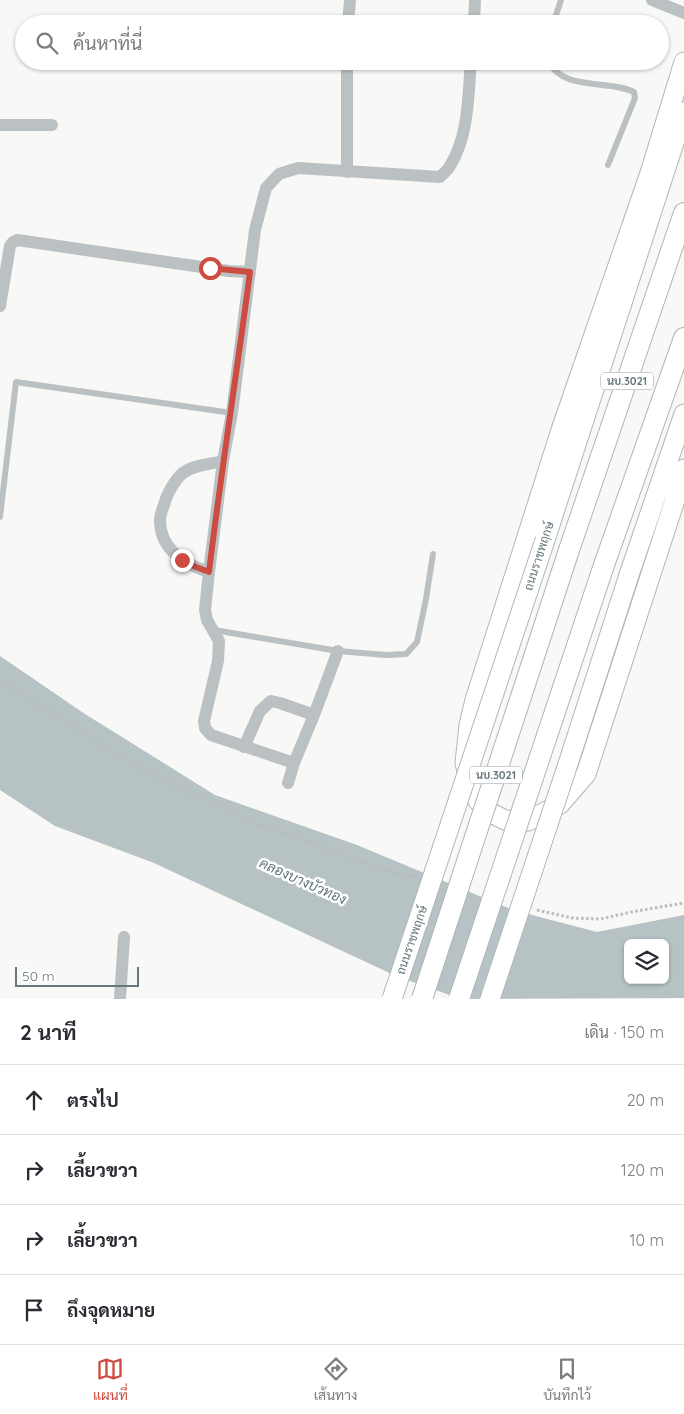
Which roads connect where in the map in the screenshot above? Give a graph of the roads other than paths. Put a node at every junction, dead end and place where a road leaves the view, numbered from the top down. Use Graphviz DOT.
graph roads {
  1 [pos="350,0"];
  2 [pos="475,0"];
  3 [pos="561,0"];
  4 [pos="652,0"];
  5 [pos="684,13"];
  6 [pos="349,15"];
  7 [pos="474,15"];
  8 [pos="556,15"];
  9 [pos="684,62"];
  10 [pos="347,70"];
  11 [pos="470,70"];
  12 [pos="555,70"];
  13 [pos="684,112"];
  14 [pos="0,125"];
  15 [pos="52,125"];
  16 [pos="608,165"];
  17 [pos="347,172"];
  18 [pos="684,213"];
  19 [pos="250,272"];
  20 [pos="0,306"];
  21 [pos="684,338"];
  22 [pos="232,413"];
  23 [pos="684,414"];
  24 [pos="223,461"];
  25 [pos="684,469"];
  26 [pos="0,517"];
  27 [pos="433,554"];
  28 [pos="209,572"];
  29 [pos="214,630"];
  30 [pos="338,651"];
  31 [pos="314,716"];
  32 [pos="244,747"];
  33 [pos="294,762"];
  34 [pos="288,783"];
  35 [pos="124,937"];
  36 [pos="120,999"];
  37 [pos="392,999"];
  38 [pos="422,999"];
  39 [pos="459,999"];
  40 [pos="490,999"];
  1 -- 6 [label="street"];
  2 -- 7 [label="street"];
  3 -- 8 [label="lane"];
  4 -- 5 [label="street"];
  9 -- 25 [label="main road"];
  10 -- 17 [label="street"];
  11 -- 17 [label="street"];
  12 -- 16 [label="lane"];
  13 -- 37 [label="main road, ถนนราชพฤกษ์ / นบ.3021, bridge"];
  14 -- 15 [label="street"];
  17 -- 19 [label="street"];
  18 -- 38 [label="main road, นบ.3021, bridge"];
  19 -- 20 [label="street"];
  19 -- 22 [label="street"];
  21 -- 39 [label="main road, นบ.3021, bridge"];
  22 -- 24 [label="street"];
  22 -- 26 [label="lane"];
  23 -- 40 [label="main road, bridge"];
  24 -- 28 [label="street"];
  24 -- 28 [label="street"];
  27 -- 30 [label="lane"];
  28 -- 29 [label="street"];
  29 -- 30 [label="lane"];
  29 -- 32 [label="street"];
  30 -- 31 [label="street"];
  31 -- 32 [label="street"];
  31 -- 33 [label="street"];
  32 -- 33 [label="street"];
  33 -- 34 [label="street"];
  35 -- 36 [label="street"];
}
